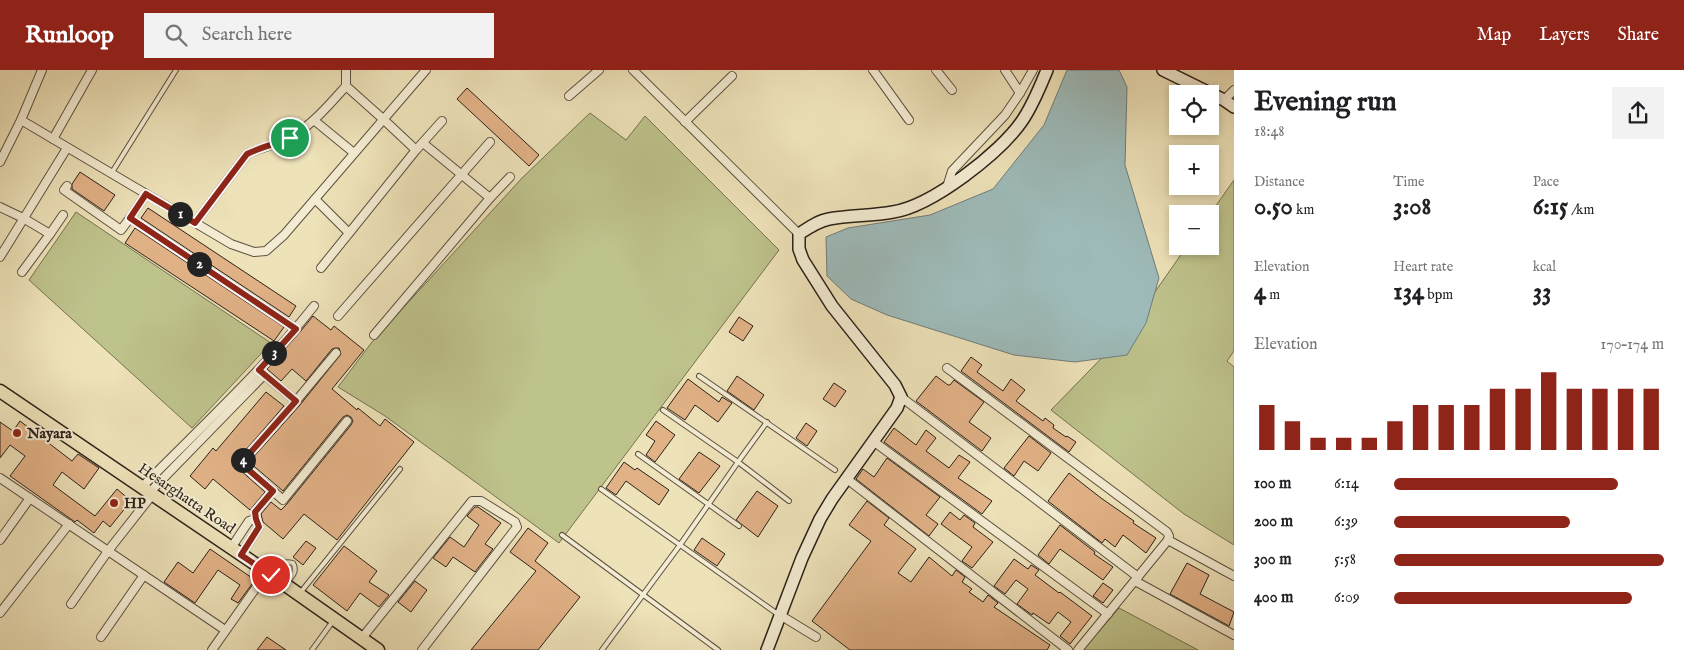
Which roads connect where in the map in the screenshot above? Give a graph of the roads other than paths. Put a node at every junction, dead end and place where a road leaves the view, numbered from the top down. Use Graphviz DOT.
graph roads {
  1 [pos="42,70"];
  2 [pos="92,70"];
  3 [pos="176,70"];
  4 [pos="346,70"];
  5 [pos="426,70"];
  6 [pos="599,70"];
  7 [pos="633,70"];
  8 [pos="873,70"];
  9 [pos="936,70"];
  10 [pos="1005,70"];
  11 [pos="1033,70"];
  12 [pos="1048,70"];
  13 [pos="1163,70"];
  14 [pos="1179,73"];
  15 [pos="732,76"];
  16 [pos="346,86"];
  17 [pos="952,90"];
  18 [pos="1234,90"];
  19 [pos="1020,94"];
  20 [pos="569,96"];
  21 [pos="1224,100"];
  22 [pos="1234,107"];
  23 [pos="383,118"];
  24 [pos="21,120"];
  25 [pos="909,120"];
  26 [pos="315,121"];
  27 [pos="442,121"];
  28 [pos="685,122"];
  29 [pos="53,140"];
  30 [pos="490,142"];
  31 [pos="423,143"];
  32 [pos="67,148"];
  33 [pos="416,150"];
  34 [pos="354,153"];
  35 [pos="0,162"];
  36 [pos="111,174"];
  37 [pos="461,174"];
  38 [pos="510,177"];
  39 [pos="67,186"];
  40 [pos="947,187"];
  41 [pos="146,194"];
  42 [pos="490,198"];
  43 [pos="315,199"];
  44 [pos="0,207"];
  45 [pos="63,215"];
  46 [pos="23,218"];
  47 [pos="130,218"];
  48 [pos="195,223"];
  49 [pos="349,233"];
  50 [pos="50,234"];
  51 [pos="798,234"];
  52 [pos="0,257"];
  53 [pos="321,268"];
  54 [pos="22,272"];
  55 [pos="314,306"];
  56 [pos="338,316"];
  57 [pos="296,329"];
  58 [pos="374,335"];
  59 [pos="336,353"];
  60 [pos="948,368"];
  61 [pos="262,373"];
  62 [pos="699,376"];
  63 [pos="0,391"];
  64 [pos="901,397"];
  65 [pos="296,401"];
  66 [pos="663,410"];
  67 [pos="347,421"];
  68 [pos="767,422"];
  69 [pos="874,441"];
  70 [pos="638,454"];
  71 [pos="738,462"];
  72 [pos="400,469"];
  73 [pos="835,470"];
  74 [pos="0,478"];
  75 [pos="847,480"];
  76 [pos="601,490"];
  77 [pos="273,491"];
  78 [pos="148,492"];
  79 [pos="30,498"];
  80 [pos="789,501"];
  81 [pos="708,504"];
  82 [pos="256,519"];
  83 [pos="68,524"];
  84 [pos="739,526"];
  85 [pos="562,535"];
  86 [pos="0,540"];
  87 [pos="1168,540"];
  88 [pos="680,545"];
  89 [pos="108,551"];
  90 [pos="236,551"];
  91 [pos="269,573"];
  92 [pos="144,575"];
  93 [pos="1234,576"];
  94 [pos="1136,579"];
  95 [pos="285,585"];
  96 [pos="299,594"];
  97 [pos="644,594"];
  98 [pos="71,604"];
  99 [pos="0,614"];
  100 [pos="1108,614"];
  101 [pos="780,615"];
  102 [pos="334,619"];
  103 [pos="225,630"];
  104 [pos="1234,635"];
  105 [pos="102,637"];
  106 [pos="816,637"];
  107 [pos="362,638"];
  108 [pos="374,649"];
  109 [pos="212,650"];
  110 [pos="312,650"];
  111 [pos="422,650"];
  112 [pos="602,650"];
  113 [pos="718,650"];
  114 [pos="767,650"];
  115 [pos="1068,650"];
  116 [pos="1078,650"];
  1 -- 24 [label="street"];
  2 -- 29 [label="street"];
  3 -- 36 [label="lane"];
  4 -- 16 [label="street"];
  5 -- 23 [label="street"];
  6 -- 20 [label="street"];
  7 -- 28 [label="street"];
  8 -- 25 [label="street"];
  9 -- 17 [label="street"];
  10 -- 19 [label="street"];
  11 -- 19 [label="street"];
  12 -- 40 [label="street"];
  13 -- 14 [label="street"];
  14 -- 21 [label="street"];
  15 -- 28 [label="street"];
  16 -- 23 [label="street"];
  16 -- 26 [label="street"];
  18 -- 21 [label="street"];
  19 -- 40 [label="street"];
  21 -- 22 [label="street"];
  23 -- 33 [label="street"];
  23 -- 34 [label="street"];
  24 -- 29 [label="street"];
  24 -- 35 [label="street"];
  26 -- 34 [label="street"];
  26 -- 48 [label="street"];
  27 -- 31 [label="street"];
  28 -- 51 [label="street"];
  29 -- 32 [label="street"];
  30 -- 37 [label="street"];
  31 -- 33 [label="street"];
  31 -- 37 [label="street"];
  32 -- 36 [label="street"];
  32 -- 46 [label="street"];
  33 -- 49 [label="street"];
  34 -- 43 [label="street"];
  36 -- 41 [label="street"];
  37 -- 42 [label="street"];
  37 -- 56 [label="street"];
  38 -- 42 [label="street"];
  39 -- 47 [label="street"];
  40 -- 51 [label="street"];
  41 -- 47 [label="street"];
  41 -- 48 [label="street"];
  42 -- 58 [label="street"];
  43 -- 48 [label="street"];
  43 -- 49 [label="street"];
  44 -- 46 [label="street"];
  45 -- 50 [label="street"];
  46 -- 50 [label="street"];
  46 -- 52 [label="street"];
  47 -- 57 [label="street"];
  49 -- 53 [label="street"];
  50 -- 54 [label="street"];
  51 -- 64 [label="street"];
  55 -- 57 [label="street"];
  57 -- 61 [label="street"];
  59 -- 65 [label="street"];
  60 -- 87 [label="street"];
  61 -- 65 [label="street"];
  61 -- 78 [label="street"];
  62 -- 68 [label="lane"];
  63 -- 78 [label="main road, Hesarghatta Road"];
  64 -- 69 [label="street"];
  64 -- 94 [label="street"];
  65 -- 77 [label="street"];
  66 -- 71 [label="lane"];
  67 -- 77 [label="street"];
  68 -- 71 [label="lane"];
  68 -- 73 [label="lane"];
  69 -- 75 [label="street"];
  69 -- 100 [label="street"];
  70 -- 81 [label="lane"];
  71 -- 80 [label="lane"];
  71 -- 81 [label="lane"];
  72 -- 96 [label="lane"];
  74 -- 79 [label="street"];
  75 -- 101 [label="street"];
  75 -- 115 [label="street"];
  76 -- 88 [label="lane"];
  77 -- 82 [label="street"];
  78 -- 89 [label="street"];
  78 -- 90 [label="main road, Hesarghatta Road"];
  79 -- 83 [label="street"];
  79 -- 86 [label="street"];
  81 -- 84 [label="lane"];
  81 -- 88 [label="lane"];
  82 -- 90 [label="street"];
  82 -- 90 [label="street"];
  83 -- 89 [label="street"];
  83 -- 99 [label="street"];
  85 -- 97 [label="lane"];
  87 -- 93 [label="street"];
  87 -- 94 [label="street"];
  88 -- 97 [label="lane"];
  88 -- 101 [label="lane"];
  89 -- 92 [label="street"];
  89 -- 98 [label="street"];
  90 -- 91 [label="main road, Hesarghatta Road"];
  91 -- 95 [label="main road, Hesarghatta Road"];
  91 -- 95 [label="lane"];
  91 -- 103 [label="street"];
  92 -- 103 [label="street"];
  92 -- 105 [label="street"];
  94 -- 100 [label="street"];
  94 -- 104 [label="street"];
  95 -- 96 [label="main road, Hesarghatta Road"];
  96 -- 102 [label="main road, Hesarghatta Road"];
  97 -- 112 [label="lane"];
  97 -- 113 [label="lane"];
  100 -- 116 [label="street"];
  101 -- 106 [label="street"];
  101 -- 114 [label="street"];
  102 -- 107 [label="main road, Hesarghatta Road"];
  102 -- 110 [label="lane"];
  103 -- 109 [label="street"];
  107 -- 108 [label="main road, Hesarghatta Road"];
  107 -- 111 [label="street"];
}
